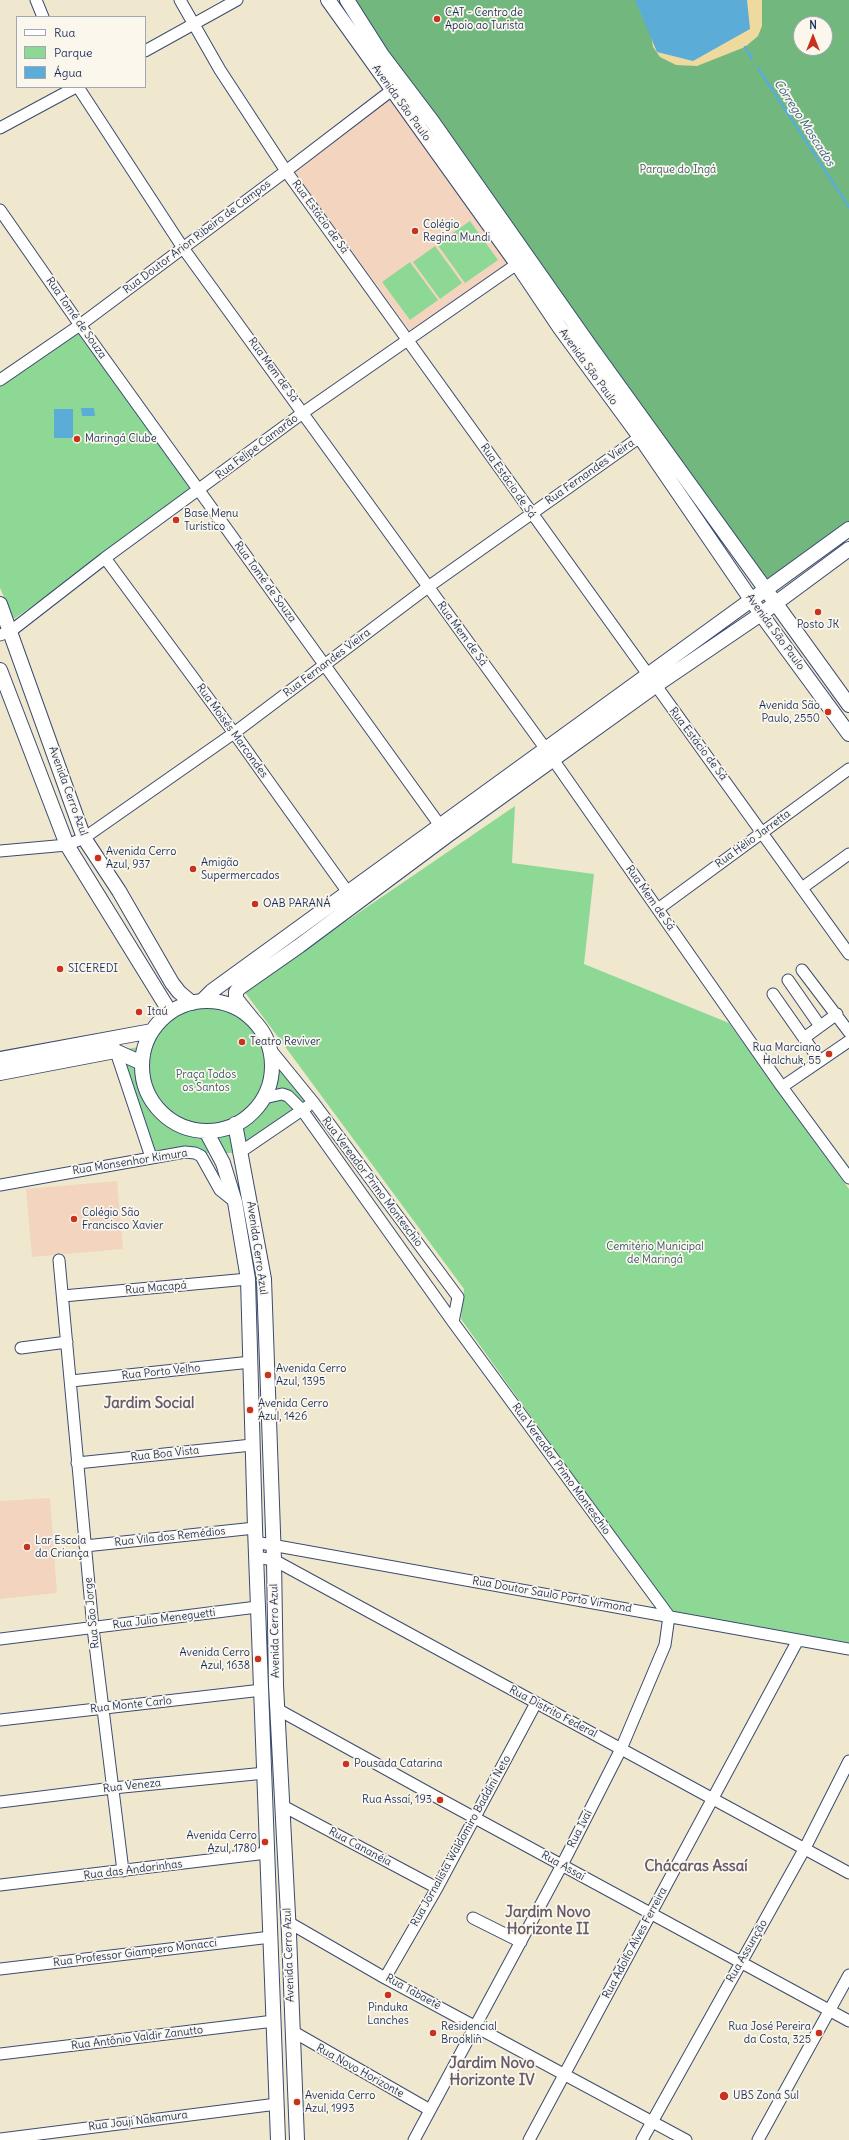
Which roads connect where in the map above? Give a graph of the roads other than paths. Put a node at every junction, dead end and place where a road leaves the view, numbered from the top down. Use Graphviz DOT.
graph roads {
  1 [pos="36,0"];
  2 [pos="180,0"];
  3 [pos="237,0"];
  4 [pos="347,0"];
  5 [pos="332,6"];
  6 [pos="43,16"];
  7 [pos="194,26"];
  8 [pos="362,26"];
  9 [pos="355,40"];
  10 [pos="146,50"];
  11 [pos="382,55"];
  12 [pos="75,88"];
  13 [pos="78,88"];
  14 [pos="392,90"];
  15 [pos="0,128"];
  16 [pos="286,171"];
  17 [pos="0,210"];
  18 [pos="183,248"];
  19 [pos="517,264"];
  20 [pos="80,325"];
  21 [pos="560,328"];
  22 [pos="410,340"];
  23 [pos="590,346"];
  24 [pos="582,359"];
  25 [pos="612,376"];
  26 [pos="0,380"];
  27 [pos="304,412"];
  28 [pos="640,437"];
  29 [pos="199,490"];
  30 [pos="531,513"];
  31 [pos="849,529"];
  32 [pos="849,549"];
  33 [pos="105,558"];
  34 [pos="428,587"];
  35 [pos="765,590"];
  36 [pos="752,599"];
  37 [pos="0,604"];
  38 [pos="775,604"];
  39 [pos="761,614"];
  40 [pos="5,633"];
  41 [pos="325,665"];
  42 [pos="0,670"];
  43 [pos="651,680"];
  44 [pos="849,705"];
  45 [pos="234,733"];
  46 [pos="849,734"];
  47 [pos="549,754"];
  48 [pos="849,768"];
  49 [pos="444,830"];
  50 [pos="761,832"];
  51 [pos="84,838"];
  52 [pos="67,845"];
  53 [pos="0,851"];
  54 [pos="849,854"];
  55 [pos="802,888"];
  56 [pos="353,899"];
  57 [pos="658,909"];
  58 [pos="849,954"];
  59 [pos="802,970"];
  60 [pos="788,980"];
  61 [pos="774,994"];
  62 [pos="197,1002"];
  63 [pos="170,1012"];
  64 [pos="836,1014"];
  65 [pos="253,1020"];
  66 [pos="820,1026"];
  67 [pos="152,1031"];
  68 [pos="849,1032"];
  69 [pos="804,1038"];
  70 [pos="849,1041"];
  71 [pos="113,1045"];
  72 [pos="270,1049"];
  73 [pos="0,1059"];
  74 [pos="820,1061"];
  75 [pos="142,1063"];
  76 [pos="0,1073"];
  77 [pos="782,1087"];
  78 [pos="264,1098"];
  79 [pos="314,1103"];
  80 [pos="302,1110"];
  81 [pos="235,1124"];
  82 [pos="206,1130"];
  83 [pos="239,1153"];
  84 [pos="150,1157"];
  85 [pos="847,1172"];
  86 [pos="0,1185"];
  87 [pos="235,1202"];
  88 [pos="250,1243"];
  89 [pos="59,1260"];
  90 [pos="248,1279"];
  91 [pos="63,1296"];
  92 [pos="453,1322"];
  93 [pos="67,1342"];
  94 [pos="20,1348"];
  95 [pos="251,1362"];
  96 [pos="71,1381"];
  97 [pos="252,1445"];
  98 [pos="78,1463"];
  99 [pos="254,1528"];
  100 [pos="255,1542"];
  101 [pos="273,1545"];
  102 [pos="85,1546"];
  103 [pos="256,1557"];
  104 [pos="274,1560"];
  105 [pos="258,1607"];
  106 [pos="669,1616"];
  107 [pos="93,1628"];
  108 [pos="0,1639"];
  109 [pos="798,1640"];
  110 [pos="849,1649"];
  111 [pos="260,1654"];
  112 [pos="276,1685"];
  113 [pos="262,1690"];
  114 [pos="536,1703"];
  115 [pos="103,1708"];
  116 [pos="277,1709"];
  117 [pos="0,1720"];
  118 [pos="621,1749"];
  119 [pos="849,1761"];
  120 [pos="265,1773"];
  121 [pos="113,1788"];
  122 [pos="713,1799"];
  123 [pos="0,1802"];
  124 [pos="283,1806"];
  125 [pos="474,1818"];
  126 [pos="805,1848"];
  127 [pos="267,1853"];
  128 [pos="562,1865"];
  129 [pos="123,1871"];
  130 [pos="849,1872"];
  131 [pos="286,1873"];
  132 [pos="0,1886"];
  133 [pos="437,1888"];
  134 [pos="269,1903"];
  135 [pos="650,1913"];
  136 [pos="473,1918"];
  137 [pos="289,1928"];
  138 [pos="270,1938"];
  139 [pos="521,1942"];
  140 [pos="740,1962"];
  141 [pos="0,1969"];
  142 [pos="849,1975"];
  143 [pos="385,1978"];
  144 [pos="830,2010"];
  145 [pos="274,2021"];
  146 [pos="849,2021"];
  147 [pos="475,2026"];
  148 [pos="292,2031"];
  149 [pos="293,2053"];
  150 [pos="0,2054"];
  151 [pos="564,2075"];
  152 [pos="276,2083"];
  153 [pos="296,2097"];
  154 [pos="277,2104"];
  155 [pos="430,2110"];
  156 [pos="651,2122"];
  157 [pos="0,2139"];
  158 [pos="278,2140"];
  159 [pos="297,2140"];
  160 [pos="414,2140"];
  161 [pos="529,2140"];
  162 [pos="642,2140"];
  163 [pos="686,2140"];
  164 [pos="758,2140"];
  1 -- 6 [label="street"];
  2 -- 7 [label="street, Rua Estácio de Sá"];
  3 -- 7 [label="street"];
  4 -- 8 [label="main road, Avenida São Paulo"];
  5 -- 8 [label="main road"];
  5 -- 9 [label="main road, Avenida São Paulo"];
  7 -- 10 [label="street"];
  7 -- 16 [label="street, Rua Estácio de Sá"];
  8 -- 11 [label="main road, Avenida São Paulo"];
  9 -- 11 [label="main road"];
  9 -- 14 [label="main road, Avenida São Paulo"];
  11 -- 23 [label="main road, Avenida São Paulo"];
  12 -- 15 [label="street"];
  13 -- 18 [label="street, Rua Mem de Sá"];
  14 -- 16 [label="street, Rua Doutor Arion Ribeiro de Campos"];
  14 -- 19 [label="main road, Avenida São Paulo"];
  16 -- 18 [label="street, Rua Doutor Arion Ribeiro de Campos"];
  16 -- 22 [label="street, Rua Estácio de Sá"];
  17 -- 20 [label="street, Rua Tomé de Souza"];
  18 -- 20 [label="street, Rua Doutor Arion Ribeiro de Campos"];
  18 -- 27 [label="street, Rua Mem de Sá"];
  19 -- 21 [label="main road, Avenida São Paulo"];
  19 -- 22 [label="street, Rua Felipe Camarão"];
  20 -- 26 [label="street, Rua Doutor Arion Ribeiro de Campos"];
  20 -- 29 [label="street, Rua Tomé de Souza"];
  21 -- 23 [label="main road"];
  21 -- 24 [label="main road, Avenida São Paulo"];
  22 -- 27 [label="street, Rua Felipe Camarão"];
  22 -- 30 [label="street, Rua Estácio de Sá"];
  23 -- 25 [label="main road, Avenida São Paulo"];
  24 -- 25 [label="main road"];
  24 -- 28 [label="main road, Avenida São Paulo"];
  25 -- 35 [label="main road, Avenida São Paulo"];
  27 -- 29 [label="street, Rua Felipe Camarão"];
  27 -- 34 [label="street, Rua Mem de Sá"];
  28 -- 30 [label="street, Rua Fernandes Vieira"];
  28 -- 36 [label="main road, Avenida São Paulo"];
  29 -- 33 [label="street, Rua Felipe Camarão"];
  29 -- 41 [label="street, Rua Tomé de Souza"];
  30 -- 34 [label="street, Rua Fernandes Vieira"];
  30 -- 43 [label="street, Rua Estácio de Sá"];
  31 -- 35 [label="main road"];
  32 -- 38 [label="main road"];
  33 -- 40 [label="street, Rua Felipe Camarão"];
  33 -- 45 [label="street, Rua Moisés Marcondes"];
  34 -- 41 [label="street, Rua Fernandes Vieira"];
  34 -- 47 [label="street, Rua Mem de Sá"];
  35 -- 36 [label="main road"];
  35 -- 38 [label="main road, Avenida São Paulo"];
  36 -- 39 [label="main road, Avenida São Paulo"];
  36 -- 43 [label="main road"];
  37 -- 40 [label="main road, Avenida Cerro Azul"];
  38 -- 39 [label="main road"];
  38 -- 44 [label="main road, Avenida São Paulo"];
  39 -- 43 [label="main road"];
  39 -- 46 [label="main road, Avenida São Paulo"];
  40 -- 51 [label="main road, Avenida Cerro Azul"];
  41 -- 45 [label="street, Rua Fernandes Vieira"];
  41 -- 49 [label="street, Rua Tomé de Souza"];
  42 -- 52 [label="main road, Avenida Cerro Azul"];
  43 -- 47 [label="main road"];
  43 -- 50 [label="street, Rua Estácio de Sá"];
  45 -- 51 [label="street, Rua Fernandes Vieira"];
  45 -- 56 [label="street, Rua Moisés Marcondes"];
  47 -- 49 [label="main road"];
  47 -- 57 [label="street, Rua Mem de Sá"];
  48 -- 50 [label="street, Rua Hélio Jarretta"];
  49 -- 56 [label="main road"];
  50 -- 55 [label="street, Rua Estácio de Sá"];
  50 -- 57 [label="street, Rua Hélio Jarretta"];
  51 -- 52 [label="street, Rua Fernandes Vieira"];
  51 -- 62 [label="main road, Avenida Cerro Azul"];
  52 -- 53 [label="street, Rua Fernandes Vieira"];
  52 -- 63 [label="main road, Avenida Cerro Azul"];
  54 -- 55 [label="street"];
  55 -- 58 [label="street, Rua Estácio de Sá"];
  56 -- 62 [label="main road"];
  56 -- 65 [label="main road"];
  57 -- 77 [label="street, Rua Mem de Sá"];
  59 -- 64 [label="street"];
  60 -- 66 [label="street"];
  61 -- 69 [label="street"];
  62 -- 63 [label="main road"];
  62 -- 65 [label="main road"];
  63 -- 67 [label="main road"];
  64 -- 66 [label="street"];
  64 -- 68 [label="street"];
  65 -- 72 [label="main road"];
  66 -- 69 [label="street"];
  67 -- 71 [label="main road"];
  67 -- 75 [label="main road"];
  69 -- 74 [label="street"];
  70 -- 74 [label="street"];
  71 -- 73 [label="main road"];
  71 -- 75 [label="main road"];
  71 -- 76 [label="main road"];
  71 -- 84 [label="street"];
  72 -- 78 [label="main road"];
  72 -- 79 [label="street, Rua Vereador Primo Monteschio"];
  74 -- 77 [label="street"];
  75 -- 82 [label="main road"];
  77 -- 85 [label="street, Rua Mem de Sá"];
  78 -- 80 [label="street, Rua Vereador Primo Monteschio"];
  78 -- 81 [label="main road"];
  79 -- 80 [label="street"];
  79 -- 92 [label="street, Rua Vereador Primo Monteschio"];
  80 -- 83 [label="street"];
  80 -- 92 [label="street, Rua Vereador Primo Monteschio"];
  81 -- 82 [label="main road"];
  81 -- 83 [label="main road, Avenida Cerro Azul"];
  82 -- 87 [label="main road, Avenida Cerro Azul"];
  83 -- 88 [label="main road, Avenida Cerro Azul"];
  84 -- 86 [label="street, Rua Monsenhor Kimura"];
  84 -- 87 [label="street, Rua Monsenhor Kimura"];
  87 -- 88 [label="main road, Avenida Cerro Azul"];
  88 -- 90 [label="main road, Avenida Cerro Azul"];
  88 -- 101 [label="main road, Avenida Cerro Azul"];
  89 -- 91 [label="street, Rua São Jorge"];
  90 -- 91 [label="street, Rua Macapá"];
  90 -- 95 [label="main road, Avenida Cerro Azul"];
  91 -- 93 [label="street, Rua São Jorge"];
  92 -- 106 [label="street, Rua Vereador Primo Monteschio"];
  93 -- 94 [label="street"];
  93 -- 96 [label="street, Rua São Jorge"];
  95 -- 96 [label="street, Rua Porto Velho"];
  95 -- 97 [label="main road, Avenida Cerro Azul"];
  96 -- 98 [label="street, Rua São Jorge"];
  97 -- 98 [label="street, Rua Boa Vista"];
  97 -- 99 [label="main road, Avenida Cerro Azul"];
  98 -- 102 [label="street, Rua São Jorge"];
  99 -- 100 [label="main road, Avenida Cerro Azul"];
  99 -- 102 [label="street, Rua Vila dos Remédios"];
  100 -- 101 [label="street, Rua Doutor Saulo Porto Virmond"];
  100 -- 103 [label="main road, Avenida Cerro Azul"];
  101 -- 104 [label="main road, Avenida Cerro Azul"];
  101 -- 106 [label="street, Rua Doutor Saulo Porto Virmond"];
  102 -- 107 [label="street, Rua São Jorge"];
  103 -- 104 [label="street, Rua Distrito Federal"];
  103 -- 105 [label="main road, Avenida Cerro Azul"];
  104 -- 112 [label="main road, Avenida Cerro Azul"];
  104 -- 114 [label="street, Rua Distrito Federal"];
  105 -- 107 [label="street, Rua Julio Meneguetti"];
  105 -- 111 [label="main road, Avenida Cerro Azul"];
  106 -- 109 [label="street, Rua Doutor Saulo Porto Virmond"];
  106 -- 118 [label="street, Rua Ivaí"];
  107 -- 108 [label="street, Rua Julio Meneguetti"];
  107 -- 115 [label="street, Rua São Jorge"];
  109 -- 110 [label="street, Rua Doutor Saulo Porto Virmond"];
  109 -- 122 [label="street, Rua Adolfo Alves Ferreira"];
  111 -- 112 [label="main road"];
  111 -- 113 [label="main road, Avenida Cerro Azul"];
  112 -- 116 [label="main road, Avenida Cerro Azul"];
  113 -- 115 [label="street, Rua Monte Carlo"];
  113 -- 120 [label="main road, Avenida Cerro Azul"];
  114 -- 118 [label="street, Rua Distrito Federal"];
  114 -- 125 [label="street, Rua Jornalista Waldomiro Baddini Neto"];
  115 -- 117 [label="street, Rua Monte Carlo"];
  115 -- 121 [label="street, Rua São Jorge"];
  116 -- 124 [label="main road, Avenida Cerro Azul"];
  116 -- 125 [label="street, Rua Assaí"];
  118 -- 122 [label="street, Rua Distrito Federal"];
  118 -- 128 [label="street, Rua Ivaí"];
  119 -- 126 [label="street, Rua Assunção"];
  120 -- 121 [label="street, Rua Veneza"];
  120 -- 127 [label="main road, Avenida Cerro Azul"];
  121 -- 123 [label="street, Rua Veneza"];
  121 -- 129 [label="street, Rua São Jorge"];
  122 -- 126 [label="street, Rua Distrito Federal"];
  122 -- 135 [label="street, Rua Adolfo Alves Ferreira"];
  124 -- 131 [label="main road, Avenida Cerro Azul"];
  124 -- 133 [label="street, Rua Cananéia"];
  125 -- 128 [label="street, Rua Assaí"];
  125 -- 133 [label="street, Rua Jornalista Waldomiro Baddini Neto"];
  126 -- 130 [label="street, Rua Distrito Federal"];
  126 -- 140 [label="street, Rua Assunção"];
  127 -- 129 [label="street, Rua das Andorinhas"];
  127 -- 131 [label="main road"];
  127 -- 134 [label="main road, Avenida Cerro Azul"];
  128 -- 135 [label="street, Rua Assaí"];
  128 -- 139 [label="street, Rua Ivaí"];
  129 -- 132 [label="street, Rua das Andorinhas"];
  131 -- 137 [label="main road, Avenida Cerro Azul"];
  133 -- 143 [label="street, Rua Jornalista Waldomiro Baddini Neto"];
  134 -- 137 [label="main road"];
  134 -- 138 [label="main road, Avenida Cerro Azul"];
  135 -- 140 [label="street, Rua Assaí"];
  135 -- 151 [label="street, Rua Adolfo Alves Ferreira"];
  136 -- 139 [label="street"];
  137 -- 143 [label="street, Rua Tabaetê"];
  137 -- 148 [label="main road, Avenida Cerro Azul"];
  138 -- 141 [label="street, Rua Professor Giampero Monacci"];
  138 -- 145 [label="main road, Avenida Cerro Azul"];
  139 -- 147 [label="street, Rua Ivaí"];
  140 -- 144 [label="street, Rua Assaí"];
  140 -- 156 [label="street, Rua Assunção"];
  142 -- 144 [label="street"];
  143 -- 147 [label="street, Rua Tabaetê"];
  144 -- 146 [label="street, Rua Assaí"];
  144 -- 164 [label="street"];
  145 -- 149 [label="main road"];
  145 -- 150 [label="street, Rua Antônio Valdir Zanutto"];
  145 -- 152 [label="main road, Avenida Cerro Azul"];
  147 -- 151 [label="street, Rua Tabaetê"];
  147 -- 155 [label="street, Rua Ivaí"];
  148 -- 149 [label="main road, Avenida Cerro Azul"];
  148 -- 155 [label="street, Rua Novo Horizonte"];
  149 -- 153 [label="main road, Avenida Cerro Azul"];
  151 -- 156 [label="street, Rua Tabaetê"];
  151 -- 161 [label="street, Rua Adolfo Alves Ferreira"];
  152 -- 153 [label="main road"];
  152 -- 154 [label="main road, Avenida Cerro Azul"];
  153 -- 159 [label="main road, Avenida Cerro Azul"];
  154 -- 157 [label="street, Rua Jouji Nakamura"];
  154 -- 158 [label="main road, Avenida Cerro Azul"];
  155 -- 160 [label="street, Rua Ivaí"];
  156 -- 162 [label="street, Rua Assunção"];
  156 -- 163 [label="street, Rua Tabaetê"];
}
